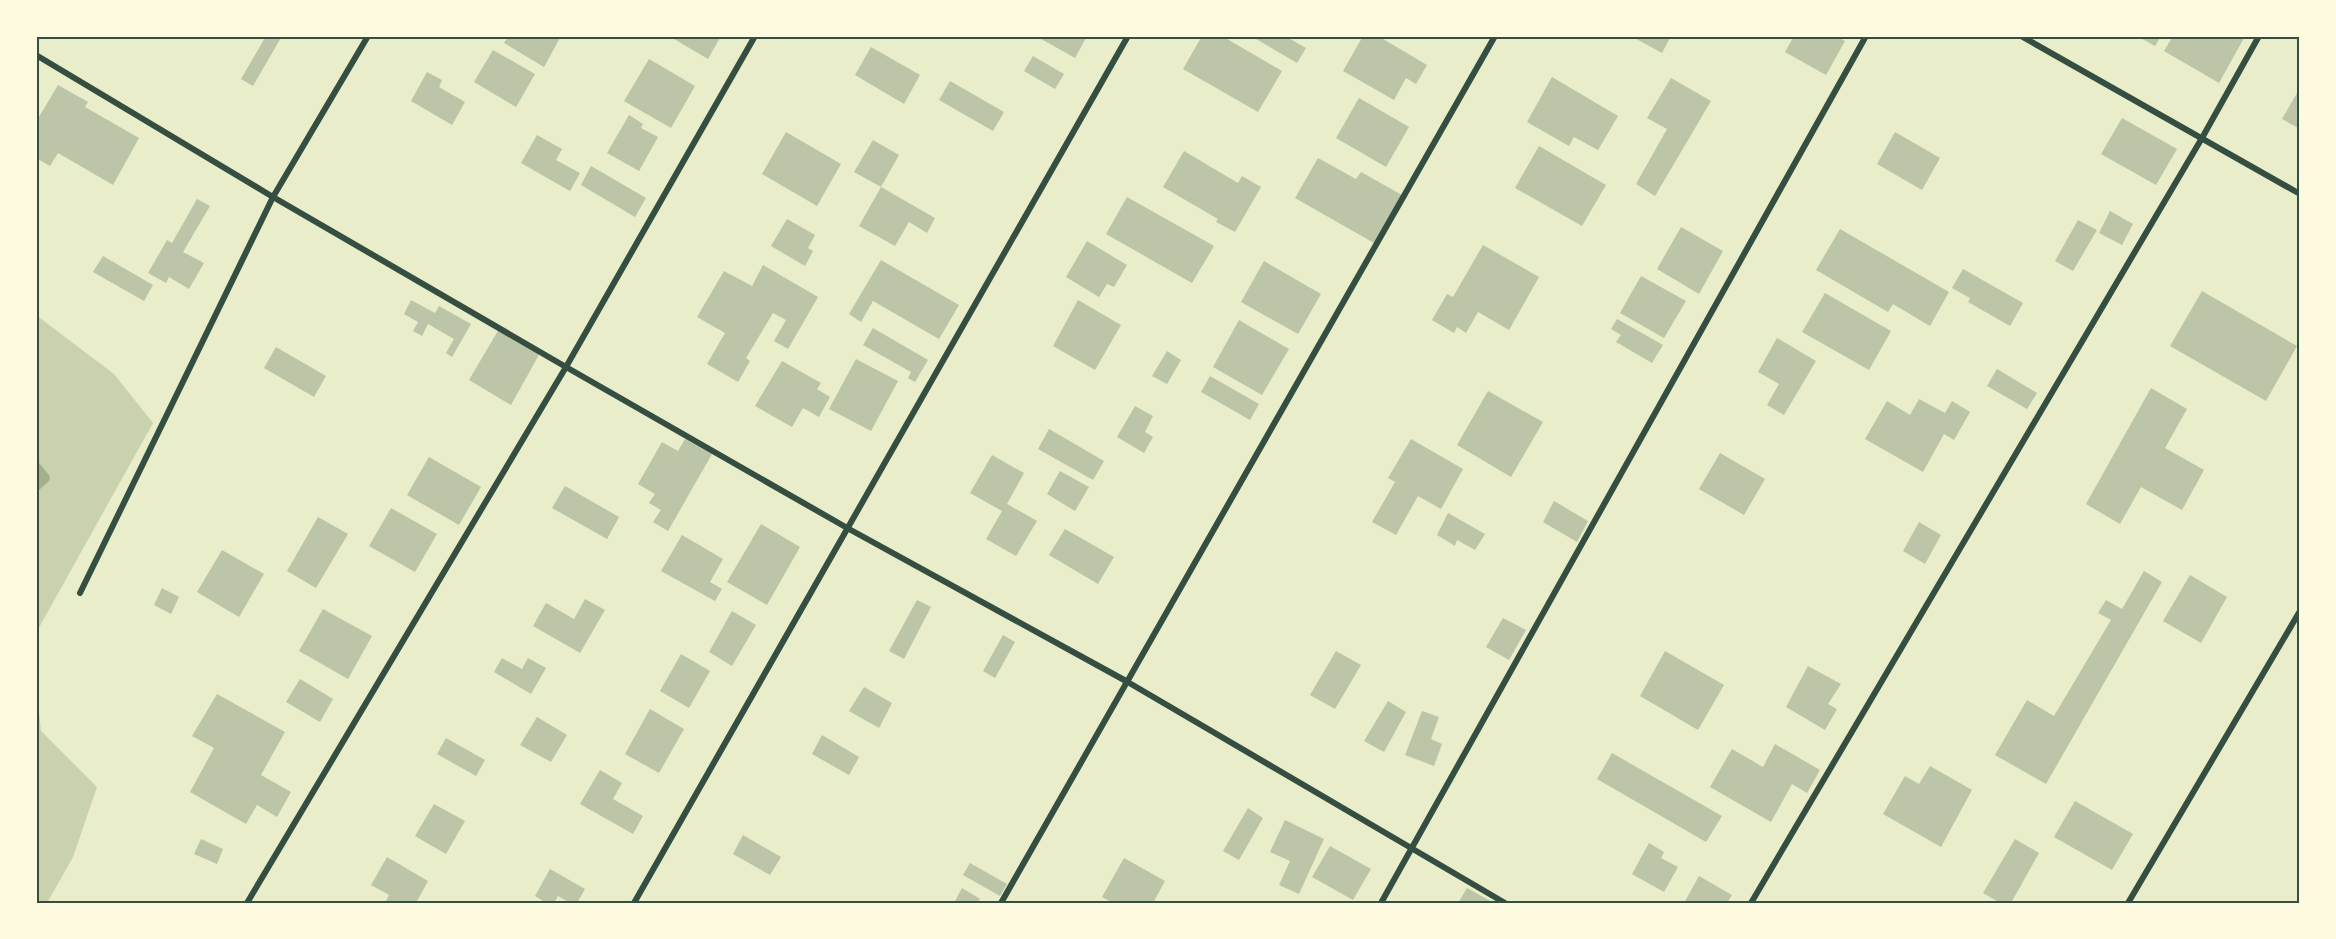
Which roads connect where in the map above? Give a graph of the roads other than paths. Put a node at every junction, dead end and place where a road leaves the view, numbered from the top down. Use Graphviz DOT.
graph roads {
  1 [pos="368,36"];
  2 [pos="755,36"];
  3 [pos="1128,36"];
  4 [pos="1495,36"];
  5 [pos="1866,36"];
  6 [pos="2021,36"];
  7 [pos="2259,36"];
  8 [pos="36,56"];
  9 [pos="2202,138"];
  10 [pos="2300,194"];
  11 [pos="273,197"];
  12 [pos="566,367"];
  13 [pos="849,529"];
  14 [pos="80,593"];
  15 [pos="2300,611"];
  16 [pos="1126,681"];
  17 [pos="1411,850"];
  18 [pos="247,903"];
  19 [pos="634,903"];
  20 [pos="1001,903"];
  21 [pos="1381,903"];
  22 [pos="1505,903"];
  23 [pos="1751,903"];
  24 [pos="2128,903"];
  1 -- 11 [label="street"];
  2 -- 12 [label="street"];
  3 -- 13 [label="street"];
  4 -- 16 [label="street"];
  5 -- 17 [label="street"];
  6 -- 9 [label="street"];
  7 -- 9 [label="street"];
  8 -- 11 [label="street"];
  9 -- 10 [label="street"];
  9 -- 23 [label="street"];
  11 -- 12 [label="street"];
  11 -- 14 [label="street"];
  12 -- 13 [label="street"];
  12 -- 18 [label="street"];
  13 -- 16 [label="street"];
  13 -- 19 [label="street"];
  15 -- 24 [label="street"];
  16 -- 17 [label="street"];
  16 -- 20 [label="street"];
  17 -- 21 [label="street"];
  17 -- 22 [label="street"];
}
